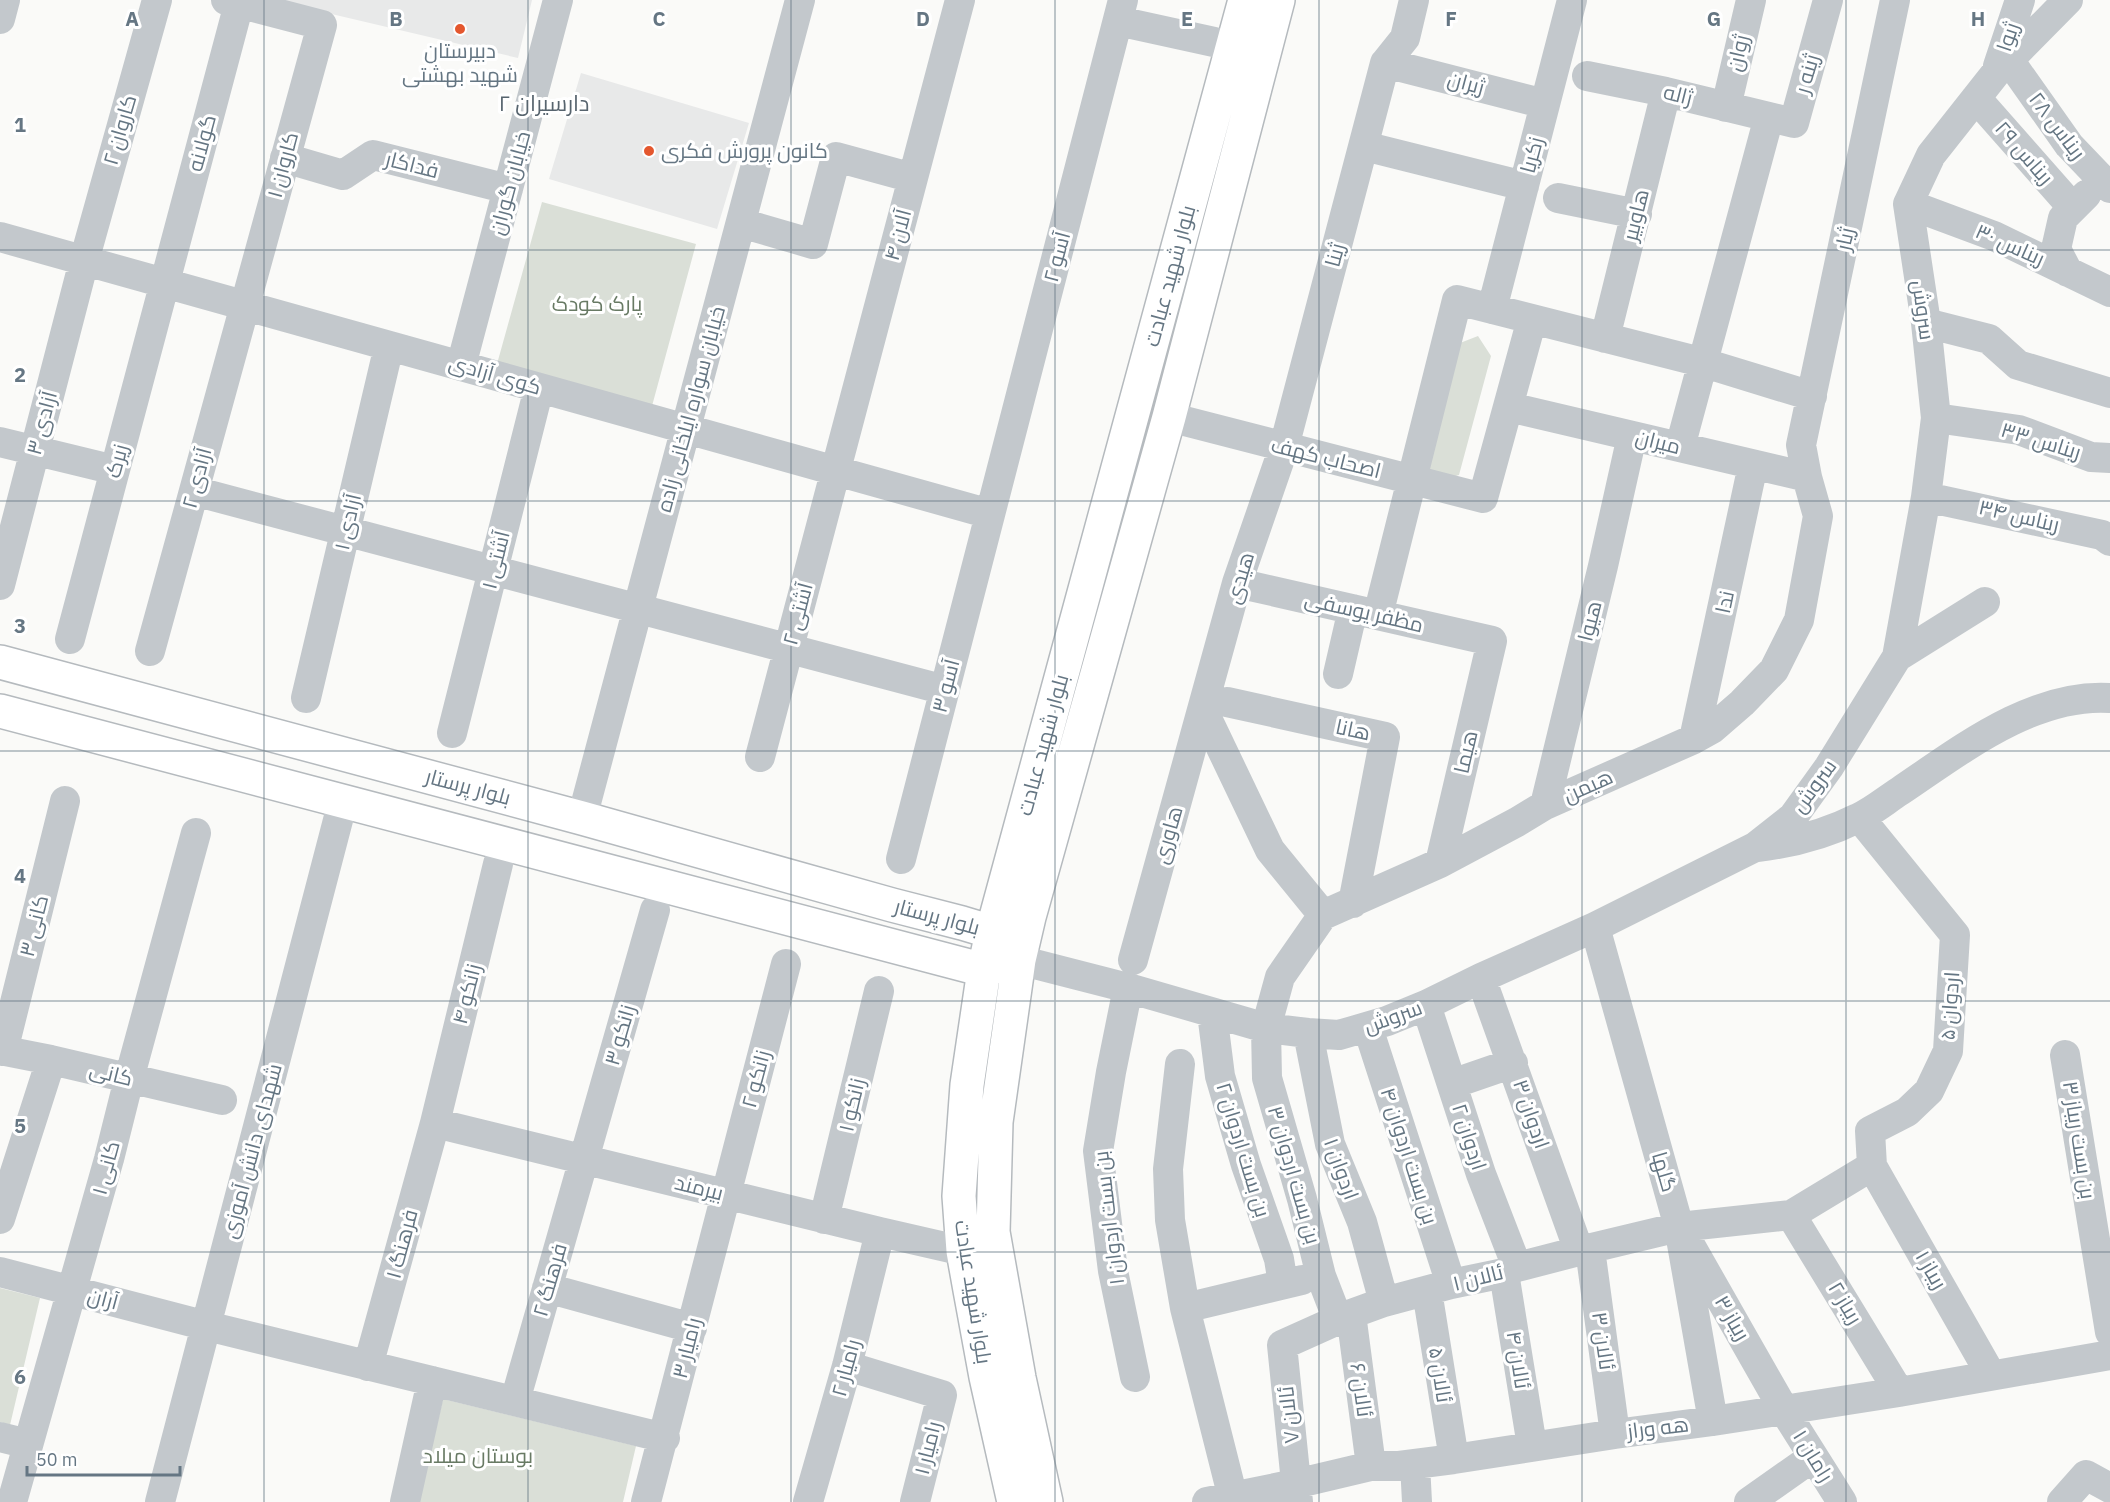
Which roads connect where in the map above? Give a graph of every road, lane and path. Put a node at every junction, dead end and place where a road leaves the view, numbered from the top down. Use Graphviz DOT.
graph roads {
  1 [pos="5,0"];
  2 [pos="157,0"];
  3 [pos="558,0"];
  4 [pos="800,0"];
  5 [pos="960,0"];
  6 [pos="1245,0"];
  7 [pos="1278,0"];
  8 [pos="1414,0"];
  9 [pos="1572,0"];
  10 [pos="1751,0"];
  11 [pos="1828,0"];
  12 [pos="1895,0"];
  13 [pos="2020,0"];
  14 [pos="2068,0"];
  15 [pos="235,1"];
  16 [pos="1121,10"];
  17 [pos="0,19"];
  18 [pos="1214,42"];
  19 [pos="1385,63"];
  20 [pos="2002,67"];
  21 [pos="1587,76"];
  22 [pos="1666,92"];
  23 [pos="1976,98"];
  24 [pos="1545,104"];
  25 [pos="1726,107"];
  26 [pos="1769,117"];
  27 [pos="1364,146"];
  28 [pos="285,158"];
  29 [pos="913,178"];
  30 [pos="2107,179"];
  31 [pos="1524,186"];
  32 [pos="508,189"];
  33 [pos="1558,198"];
  34 [pos="1908,204"];
  35 [pos="2073,208"];
  36 [pos="1637,214"];
  37 [pos="741,224"];
  38 [pos="0,237"];
  39 [pos="84,261"];
  40 [pos="2068,272"];
  41 [pos="165,283"];
  42 [pos="2110,292"];
  43 [pos="245,306"];
  44 [pos="1492,309"];
  45 [pos="1532,319"];
  46 [pos="1926,323"];
  47 [pos="1605,338"];
  48 [pos="390,346"];
  49 [pos="1701,362"];
  50 [pos="461,366"];
  51 [pos="539,388"];
  52 [pos="2110,393"];
  53 [pos="1812,396"];
  54 [pos="1509,407"];
  55 [pos="1169,417"];
  56 [pos="1936,418"];
  57 [pos="686,429"];
  58 [pos="1632,436"];
  59 [pos="0,442"];
  60 [pos="1284,447"];
  61 [pos="1680,447"];
  62 [pos="34,451"];
  63 [pos="2110,458"];
  64 [pos="1753,465"];
  65 [pos="115,470"];
  66 [pos="836,471"];
  67 [pos="1807,477"];
  68 [pos="1412,480"];
  69 [pos="194,491"];
  70 [pos="1926,497"];
  71 [pos="990,514"];
  72 [pos="345,531"];
  73 [pos="2110,541"];
  74 [pos="493,570"];
  75 [pos="1237,583"];
  76 [pos="0,585"];
  77 [pos="1985,602"];
  78 [pos="638,608"];
  79 [pos="1366,612"];
  80 [pos="70,639"];
  81 [pos="1492,641"];
  82 [pos="789,648"];
  83 [pos="150,651"];
  84 [pos="1897,657"];
  85 [pos="0,662"];
  86 [pos="1338,674"];
  87 [pos="945,690"];
  88 [pos="306,698"];
  89 [pos="2110,698"];
  90 [pos="1215,706"];
  91 [pos="0,711"];
  92 [pos="452,733"];
  93 [pos="1694,739"];
  94 [pos="760,757"];
  95 [pos="65,801"];
  96 [pos="344,801"];
  97 [pos="1545,805"];
  98 [pos="582,818"];
  99 [pos="1860,818"];
  100 [pos="196,832"];
  101 [pos="1755,847"];
  102 [pos="901,858"];
  103 [pos="1440,863"];
  104 [pos="498,864"];
  105 [pos="1353,903"];
  106 [pos="655,910"];
  107 [pos="1323,915"];
  108 [pos="1595,927"];
  109 [pos="992,932"];
  110 [pos="1019,960"];
  111 [pos="786,964"];
  112 [pos="984,970"];
  113 [pos="1130,974"];
  114 [pos="1481,978"];
  115 [pos="879,991"];
  116 [pos="1426,1005"];
  117 [pos="1212,1013"];
  118 [pos="1266,1028"];
  119 [pos="1368,1028"];
  120 [pos="1308,1034"];
  121 [pos="1,1051"];
  122 [pos="2065,1055"];
  123 [pos="51,1060"];
  124 [pos="1513,1063"];
  125 [pos="1180,1064"];
  126 [pos="129,1079"];
  127 [pos="1452,1084"];
  128 [pos="222,1100"];
  129 [pos="435,1123"];
  130 [pos="585,1160"];
  131 [pos="1872,1166"];
  132 [pos="726,1194"];
  133 [pos="1791,1215"];
  134 [pos="824,1218"];
  135 [pos="0,1220"];
  136 [pos="1679,1227"];
  137 [pos="880,1232"];
  138 [pos="1585,1250"];
  139 [pos="963,1251"];
  140 [pos="1510,1270"];
  141 [pos="0,1272"];
  142 [pos="1321,1276"];
  143 [pos="1283,1284"];
  144 [pos="547,1288"];
  145 [pos="1439,1288"];
  146 [pos="72,1290"];
  147 [pos="1384,1302"];
  148 [pos="1185,1308"];
  149 [pos="1344,1317"];
  150 [pos="207,1326"];
  151 [pos="693,1328"];
  152 [pos="2110,1332"];
  153 [pos="1282,1345"];
  154 [pos="2110,1355"];
  155 [pos="368,1366"];
  156 [pos="847,1366"];
  157 [pos="1991,1375"];
  158 [pos="1135,1377"];
  159 [pos="432,1381"];
  160 [pos="1899,1392"];
  161 [pos="514,1401"];
  162 [pos="1784,1410"];
  163 [pos="1713,1421"];
  164 [pos="1615,1434"];
  165 [pos="665,1438"];
  166 [pos="14,1440"];
  167 [pos="1532,1446"];
  168 [pos="1813,1456"];
  169 [pos="1454,1459"];
  170 [pos="1415,1464"];
  171 [pos="1371,1466"];
  172 [pos="2098,1481"];
  173 [pos="1296,1493"];
  174 [pos="1831,1498"];
  175 [pos="1225,1500"];
  176 [pos="12,1502"];
  177 [pos="160,1502"];
  178 [pos="405,1502"];
  179 [pos="646,1502"];
  180 [pos="808,1502"];
  181 [pos="915,1502"];
  182 [pos="1014,1502"];
  183 [pos="1046,1502"];
  184 [pos="1417,1502"];
  185 [pos="1749,1502"];
  186 [pos="2062,1502"];
  1 -- 17 [label="street"];
  2 -- 39 [label="street, کاروان ۲"];
  3 -- 32 [label="street, خیابان گوران"];
  4 -- 37 [label="street, خیابان سواره ایلخانی زاده"];
  5 -- 29 [label="street, آلان ۴"];
  6 -- 109 [label="main road, بلوار شهید عبادت"];
  7 -- 55 [label="main road, بلوار شهید عبادت"];
  8 -- 19 [label="street"];
  9 -- 24 [label="street, زکریا"];
  10 -- 25 [label="street, ژوان"];
  11 -- 26 [label="street, ژینه ر"];
  12 -- 53 [label="street, ژیار"];
  13 -- 20 [label="street, ژیوا"];
  14 -- 20 [label="street"];
  15 -- 28 [label="street, کاروان ۱"];
  15 -- 41 [label="street, گولانه"];
  16 -- 18 [label="street"];
  16 -- 71 [label="street, آسو ۲"];
  19 -- 24 [label="street, ژیران"];
  19 -- 27 [label="street, ژینا"];
  20 -- 23 [label="street"];
  20 -- 30 [label="street, ریناس ۲۸"];
  21 -- 22 [label="street, ژاله"];
  22 -- 25 [label="street, ژاله"];
  22 -- 36 [label="street, هاوبیر"];
  23 -- 34 [label="street"];
  23 -- 35 [label="street, ریناس ۲۹"];
  24 -- 31 [label="street, زکریا"];
  25 -- 26 [label="street, ژاله"];
  26 -- 49 [label="street"];
  27 -- 31 [label="street"];
  27 -- 60 [label="street, ژینا"];
  28 -- 32 [label="street, فداکار"];
  28 -- 43 [label="street, کاروان ۱"];
  29 -- 37 [label="street"];
  29 -- 66 [label="street, آلان ۴"];
  30 -- 35 [label="street"];
  31 -- 44 [label="street, زکریا"];
  32 -- 50 [label="street, خیابان گوران"];
  33 -- 36 [label="street"];
  34 -- 40 [label="street, ریناس ۳۰"];
  34 -- 46 [label="street, سروش"];
  35 -- 40 [label="street"];
  36 -- 47 [label="street, هاوبیر"];
  37 -- 57 [label="street, خیابان سواره ایلخانی زاده"];
  38 -- 39 [label="street, کوی آزادی"];
  39 -- 41 [label="street, کوی آزادی"];
  39 -- 62 [label="street, آزادی ۳"];
  40 -- 42 [label="street, ریناس ۳۰"];
  41 -- 43 [label="street, کوی آزادی"];
  41 -- 65 [label="street, زیرک"];
  43 -- 48 [label="street, کوی آزادی"];
  43 -- 69 [label="street, آزادی ۲"];
  44 -- 45 [label="street"];
  44 -- 68 [label="street"];
  45 -- 47 [label="street"];
  45 -- 54 [label="street"];
  46 -- 52 [label="street"];
  46 -- 56 [label="street, سروش"];
  47 -- 49 [label="street"];
  48 -- 50 [label="street, کوی آزادی"];
  48 -- 72 [label="street, آزادی ۱"];
  49 -- 53 [label="street"];
  49 -- 61 [label="street"];
  50 -- 51 [label="street, کوی آزادی"];
  51 -- 57 [label="street, کوی آزادی"];
  51 -- 74 [label="street, آشتی ۱"];
  53 -- 67 [label="street, ژیار"];
  54 -- 58 [label="street, میران"];
  54 -- 68 [label="street, اصحاب کهف"];
  55 -- 60 [label="street, اصحاب کهف"];
  55 -- 110 [label="main road, بلوار شهید عبادت"];
  56 -- 63 [label="street, ریناس ۳۳"];
  56 -- 70 [label="street, سروش"];
  57 -- 66 [label="street, کوی آزادی"];
  57 -- 78 [label="street, خیابان سواره ایلخانی زاده"];
  58 -- 61 [label="street, میران"];
  58 -- 97 [label="street, هیوا"];
  59 -- 62 [label="street"];
  60 -- 68 [label="street, اصحاب کهف"];
  60 -- 75 [label="street, هیدی"];
  61 -- 64 [label="street, میران"];
  62 -- 65 [label="street"];
  62 -- 76 [label="street, آزادی ۳"];
  64 -- 67 [label="street, میران"];
  64 -- 93 [label="street, ندا"];
  65 -- 80 [label="street, زیرک"];
  66 -- 71 [label="street, کوی آزادی"];
  66 -- 82 [label="street, آشتی ۲"];
  67 -- 93 [label="street, هیمن"];
  68 -- 79 [label="street"];
  69 -- 72 [label="street"];
  69 -- 83 [label="street, آزادی ۲"];
  70 -- 73 [label="street, ریناس ۳۴"];
  70 -- 84 [label="street, سروش"];
  71 -- 87 [label="street, آسو ۳"];
  72 -- 74 [label="street"];
  72 -- 88 [label="street, آزادی ۱"];
  74 -- 78 [label="street"];
  74 -- 92 [label="street, آشتی ۱"];
  75 -- 79 [label="street, مظفر یوسفی"];
  75 -- 90 [label="street, هیدی"];
  77 -- 84 [label="street"];
  78 -- 82 [label="street"];
  78 -- 98 [label="street, خیابان سواره ایلخانی زاده"];
  79 -- 81 [label="street, مظفر یوسفی"];
  79 -- 86 [label="street"];
  81 -- 103 [label="street, هیما"];
  82 -- 87 [label="street"];
  82 -- 94 [label="street, آشتی ۲"];
  84 -- 101 [label="street, سروش"];
  85 -- 98 [label="main road, بلوار پرستار"];
  87 -- 102 [label="street, آسو ۳"];
  89 -- 99 [label="street"];
  90 -- 105 [label="street, هانا"];
  90 -- 107 [label="street"];
  90 -- 113 [label="street, هاوری"];
  91 -- 96 [label="main road, بلوار پرستار"];
  93 -- 97 [label="street, هیمن"];
  95 -- 121 [label="street, کانی ۳"];
  96 -- 112 [label="main road, بلوار پرستار"];
  96 -- 150 [label="street, شهدای دانش آموزی"];
  97 -- 103 [label="street, هیمن"];
  98 -- 109 [label="main road, بلوار پرستار"];
  99 -- 101 [label="street"];
  99 -- 131 [label="street, اردوان ۵"];
  100 -- 126 [label="street, کانی ۱"];
  101 -- 108 [label="street, سروش"];
  103 -- 105 [label="street, هیمن"];
  104 -- 129 [label="street, زانکو ۴"];
  105 -- 107 [label="street, هیمن"];
  106 -- 130 [label="street, زانکو ۳"];
  107 -- 118 [label="street"];
  108 -- 114 [label="street, سروش"];
  108 -- 136 [label="street, گلها"];
  109 -- 110 [label="main road, بلوار پرستار"];
  109 -- 112 [label="main road, بلوار شهید عبادت"];
  110 -- 112 [label="main road, بلوار پرستار"];
  110 -- 113 [label="street, سروش"];
  110 -- 183 [label="main road, بلوار شهید عبادت"];
  111 -- 132 [label="street, زانکو ۲"];
  112 -- 139 [label="main road, بلوار شهید عبادت"];
  113 -- 117 [label="street, سروش"];
  113 -- 158 [label="street, بن بست اردوان ۱"];
  114 -- 116 [label="street, سروش"];
  114 -- 124 [label="street, اردوان ۳"];
  115 -- 134 [label="street, زانکو ۱"];
  116 -- 119 [label="street, سروش"];
  116 -- 127 [label="street, اردوان ۲"];
  117 -- 118 [label="street, سروش"];
  117 -- 143 [label="street, بن بست اردوان ۲"];
  118 -- 120 [label="street, سروش"];
  118 -- 142 [label="street, بن بست اردوان ۳"];
  119 -- 120 [label="street, سروش"];
  119 -- 145 [label="street, بن بست اردوان ۴"];
  120 -- 147 [label="street, اردوان ۱"];
  121 -- 123 [label="street, کانی"];
  122 -- 152 [label="street, بن بست ریباز ۳"];
  123 -- 126 [label="street, کانی"];
  123 -- 135 [label="street"];
  124 -- 127 [label="street"];
  124 -- 138 [label="street, اردوان ۳"];
  125 -- 148 [label="street"];
  126 -- 128 [label="street, کانی"];
  126 -- 146 [label="street, کانی ۱"];
  127 -- 140 [label="street, اردوان ۲"];
  129 -- 130 [label="street, بیرمند"];
  129 -- 155 [label="street, فرهنگ ۱"];
  130 -- 132 [label="street, بیرمند"];
  130 -- 144 [label="street, فرهنگ ۲"];
  131 -- 133 [label="street"];
  131 -- 157 [label="street, ریباز ۱"];
  132 -- 134 [label="street, بیرمند"];
  132 -- 151 [label="street, رامیار ۳"];
  133 -- 136 [label="street"];
  133 -- 160 [label="street, ریباز ۲"];
  134 -- 137 [label="street, بیرمند"];
  136 -- 138 [label="street, ئالان ۱"];
  136 -- 162 [label="street, ریباز ۳"];
  136 -- 163 [label="street, گلها"];
  137 -- 139 [label="street, بیرمند"];
  137 -- 156 [label="street, رامیار ۲"];
  138 -- 140 [label="street, ئالان ۱"];
  138 -- 164 [label="street, ئالان ۳"];
  139 -- 182 [label="main road, بلوار شهید عبادت"];
  140 -- 145 [label="street, ئالان ۱"];
  140 -- 167 [label="street, ئالان ۴"];
  141 -- 146 [label="street, آران"];
  142 -- 143 [label="street"];
  142 -- 149 [label="street, بن بست اردوان ۳"];
  143 -- 148 [label="street"];
  144 -- 151 [label="street"];
  144 -- 161 [label="street, فرهنگ ۲"];
  145 -- 147 [label="street, ئالان ۱"];
  145 -- 169 [label="street, ئالان ۵"];
  146 -- 150 [label="street, آران"];
  146 -- 166 [label="street, کانی ۱"];
  147 -- 149 [label="street, ئالان ۱"];
  148 -- 175 [label="street"];
  149 -- 153 [label="street, ئالان ۱"];
  149 -- 171 [label="street, ئالان ۶"];
  150 -- 155 [label="street, آران"];
  150 -- 177 [label="street, شهدای دانش آموزی"];
  151 -- 165 [label="street, رامیار ۳"];
  153 -- 173 [label="street, ئالان ۷"];
  154 -- 157 [label="street, هه وراز"];
  155 -- 159 [label="street, آران"];
  156 -- 180 [label="street, رامیار ۲"];
  156 -- 181 [label="street, رامیار ۱"];
  157 -- 160 [label="street, هه وراز"];
  159 -- 161 [label="street, آران"];
  159 -- 178 [label="street"];
  160 -- 162 [label="street, هه وراز"];
  161 -- 165 [label="street, آران"];
  162 -- 163 [label="street, هه وراز"];
  162 -- 168 [label="street, رامان ۱"];
  163 -- 164 [label="street, هه وراز"];
  164 -- 167 [label="street, هه وراز"];
  165 -- 179 [label="street, رامیار ۳"];
  166 -- 176 [label="street, کانی ۱"];
  167 -- 169 [label="street, هه وراز"];
  168 -- 174 [label="street, رامان ۱"];
  168 -- 185 [label="street"];
  169 -- 170 [label="street, هه وراز"];
  170 -- 171 [label="street, هه وراز"];
  170 -- 184 [label="street"];
  171 -- 173 [label="street, هه وراز"];
  172 -- 186 [label="street"];
  173 -- 175 [label="street, هه وراز"];
}
